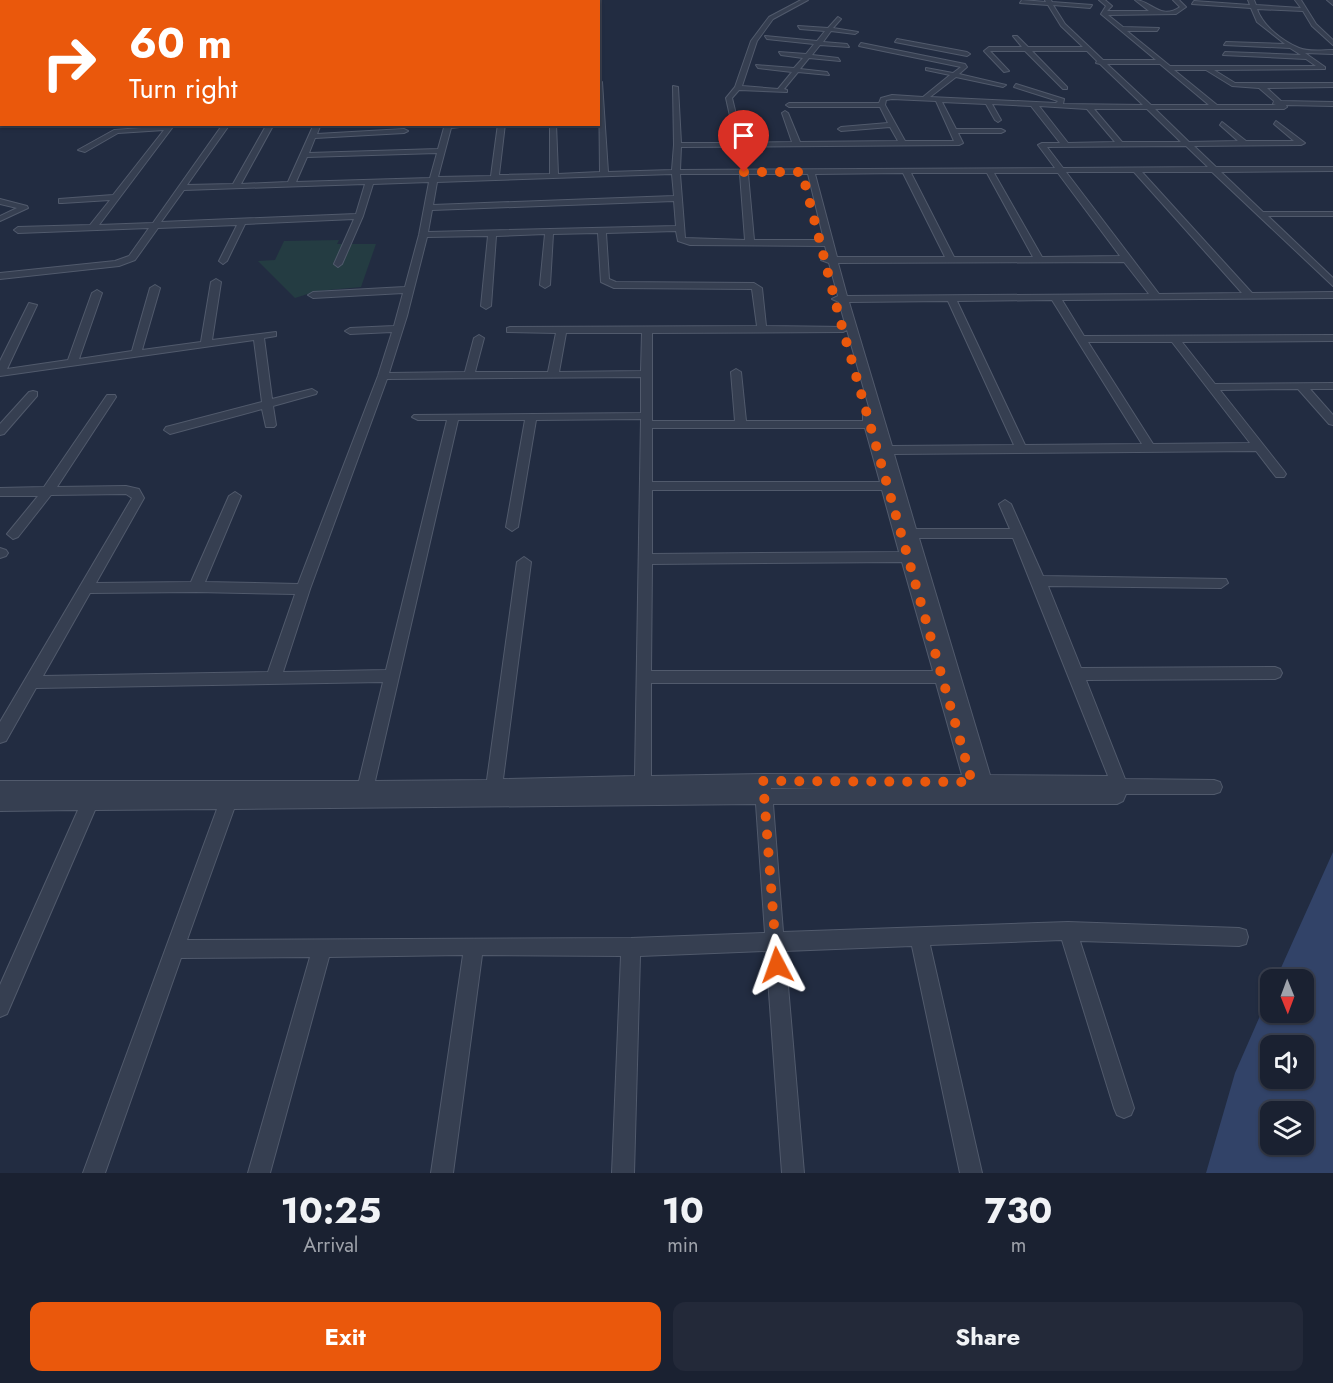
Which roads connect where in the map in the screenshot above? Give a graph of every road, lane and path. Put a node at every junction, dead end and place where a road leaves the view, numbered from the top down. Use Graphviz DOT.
graph roads {
  1 [pos="805,0"];
  2 [pos="1102,0"];
  3 [pos="1138,0"];
  4 [pos="1176,0"];
  5 [pos="1298,0"];
  6 [pos="1329,0"];
  7 [pos="1022,2"];
  8 [pos="1048,2"];
  9 [pos="1194,3"];
  10 [pos="1205,3"];
  11 [pos="1251,3"];
  12 [pos="1333,3"];
  13 [pos="1090,6"];
  14 [pos="1305,10"];
  15 [pos="1204,11"];
  16 [pos="1043,12"];
  17 [pos="1053,13"];
  18 [pos="1103,13"];
  19 [pos="1155,13"];
  20 [pos="838,19"];
  21 [pos="800,27"];
  22 [pos="1120,29"];
  23 [pos="1157,29"];
  24 [pos="829,30"];
  25 [pos="855,32"];
  26 [pos="767,37"];
  27 [pos="1015,37"];
  28 [pos="1221,37"];
  29 [pos="1280,38"];
  30 [pos="897,41"];
  31 [pos="819,43"];
  32 [pos="1226,44"];
  33 [pos="1333,44"];
  34 [pos="861,45"];
  35 [pos="847,46"];
  36 [pos="1291,46"];
  37 [pos="1026,48"];
  38 [pos="1084,49"];
  39 [pos="942,50"];
  40 [pos="1298,51"];
  41 [pos="1333,52"];
  42 [pos="781,53"];
  43 [pos="967,54"];
  44 [pos="1225,54"];
  45 [pos="808,56"];
  46 [pos="1307,57"];
  47 [pos="932,58"];
  48 [pos="838,60"];
  49 [pos="1098,62"];
  50 [pos="1164,65"];
  51 [pos="758,66"];
  52 [pos="1207,68"];
  53 [pos="1323,68"];
  54 [pos="1333,68"];
  55 [pos="928,69"];
  56 [pos="796,71"];
  57 [pos="1006,71"];
  58 [pos="827,74"];
  59 [pos="953,74"];
  60 [pos="1003,85"];
  61 [pos="1333,85"];
  62 [pos="1016,86"];
  63 [pos="1261,86"];
  64 [pos="675,87"];
  65 [pos="738,88"];
  66 [pos="1065,88"];
  67 [pos="925,98"];
  68 [pos="938,99"];
  69 [pos="988,102"];
  70 [pos="1281,104"];
  71 [pos="1333,104"];
  72 [pos="789,105"];
  73 [pos="882,105"];
  74 [pos="1034,105"];
  75 [pos="1057,105"];
  76 [pos="1144,105"];
  77 [pos="1213,105"];
  78 [pos="1089,107"];
  79 [pos="785,113"];
  80 [pos="998,120"];
  81 [pos="600,121"];
  82 [pos="1276,123"];
  83 [pos="1222,124"];
  84 [pos="892,125"];
  85 [pos="225,126"];
  86 [pos="271,126"];
  87 [pos="317,126"];
  88 [pos="363,126"];
  89 [pos="449,126"];
  90 [pos="502,126"];
  91 [pos="553,126"];
  92 [pos="841,129"];
  93 [pos="404,131"];
  94 [pos="954,131"];
  95 [pos="1001,131"];
  96 [pos="361,133"];
  97 [pos="313,136"];
  98 [pos="1245,144"];
  99 [pos="678,145"];
  100 [pos="740,145"];
  101 [pos="797,145"];
  102 [pos="903,145"];
  103 [pos="1066,145"];
  104 [pos="1121,145"];
  105 [pos="1185,145"];
  106 [pos="82,150"];
  107 [pos="441,151"];
  108 [pos="304,155"];
  109 [pos="1333,169"];
  110 [pos="989,170"];
  111 [pos="1061,170"];
  112 [pos="1136,170"];
  113 [pos="1212,170"];
  114 [pos="906,171"];
  115 [pos="676,172"];
  116 [pos="744,172"];
  117 [pos="807,172"];
  118 [pos="604,173"];
  119 [pos="554,175"];
  120 [pos="495,177"];
  121 [pos="433,181"];
  122 [pos="370,182"];
  123 [pos="291,184"];
  124 [pos="236,186"];
  125 [pos="182,188"];
  126 [pos="116,197"];
  127 [pos="679,198"];
  128 [pos="0,201"];
  129 [pos="62,201"];
  130 [pos="428,208"];
  131 [pos="1262,214"];
  132 [pos="359,216"];
  133 [pos="1331,216"];
  134 [pos="0,219"];
  135 [pos="242,222"];
  136 [pos="157,226"];
  137 [pos="92,228"];
  138 [pos="681,228"];
  139 [pos="18,230"];
  140 [pos="602,230"];
  141 [pos="549,231"];
  142 [pos="492,233"];
  143 [pos="423,235"];
  144 [pos="750,243"];
  145 [pos="824,243"];
  146 [pos="1039,259"];
  147 [pos="1126,259"];
  148 [pos="829,260"];
  149 [pos="951,260"];
  150 [pos="223,261"];
  151 [pos="338,264"];
  152 [pos="0,276"];
  153 [pos="216,282"];
  154 [pos="1333,283"];
  155 [pos="545,285"];
  156 [pos="155,288"];
  157 [pos="409,290"];
  158 [pos="97,293"];
  159 [pos="313,295"];
  160 [pos="1333,295"];
  161 [pos="1250,296"];
  162 [pos="1055,297"];
  163 [pos="1157,297"];
  164 [pos="951,298"];
  165 [pos="839,299"];
  166 [pos="32,305"];
  167 [pos="486,306"];
  168 [pos="398,329"];
  169 [pos="843,329"];
  170 [pos="510,330"];
  171 [pos="562,330"];
  172 [pos="647,330"];
  173 [pos="762,330"];
  174 [pos="350,331"];
  175 [pos="273,334"];
  176 [pos="259,336"];
  177 [pos="479,338"];
  178 [pos="1333,338"];
  179 [pos="1081,339"];
  180 [pos="1175,339"];
  181 [pos="206,344"];
  182 [pos="136,354"];
  183 [pos="72,363"];
  184 [pos="0,372"];
  185 [pos="736,372"];
  186 [pos="647,374"];
  187 [pos="469,375"];
  188 [pos="553,375"];
  189 [pos="383,376"];
  190 [pos="1333,386"];
  191 [pos="1211,387"];
  192 [pos="1302,387"];
  193 [pos="312,392"];
  194 [pos="33,394"];
  195 [pos="111,397"];
  196 [pos="267,404"];
  197 [pos="531,416"];
  198 [pos="418,417"];
  199 [pos="453,417"];
  200 [pos="646,421"];
  201 [pos="1333,422"];
  202 [pos="870,424"];
  203 [pos="270,425"];
  204 [pos="741,425"];
  205 [pos="170,430"];
  206 [pos="0,431"];
  207 [pos="1259,447"];
  208 [pos="1149,448"];
  209 [pos="1021,449"];
  210 [pos="882,450"];
  211 [pos="1280,474"];
  212 [pos="646,486"];
  213 [pos="887,486"];
  214 [pos="48,491"];
  215 [pos="0,492"];
  216 [pos="235,496"];
  217 [pos="1005,504"];
  218 [pos="512,527"];
  219 [pos="1018,532"];
  220 [pos="12,534"];
  221 [pos="912,534"];
  222 [pos="907,557"];
  223 [pos="645,559"];
  224 [pos="524,562"];
  225 [pos="1039,581"];
  226 [pos="1221,583"];
  227 [pos="196,587"];
  228 [pos="86,588"];
  229 [pos="303,590"];
  230 [pos="1275,673"];
  231 [pos="1076,674"];
  232 [pos="391,676"];
  233 [pos="644,677"];
  234 [pos="941,678"];
  235 [pos="273,679"];
  236 [pos="31,682"];
  237 [pos="0,736"];
  238 [pos="643,783"];
  239 [pos="1120,786"];
  240 [pos="494,787"];
  241 [pos="1214,787"];
  242 [pos="365,788"];
  243 [pos="0,789"];
  244 [pos="763,789"];
  245 [pos="980,789"];
  246 [pos="228,801"];
  247 [pos="90,802"];
  248 [pos="0,803"];
  249 [pos="1068,931"];
  250 [pos="919,936"];
  251 [pos="1239,937"];
  252 [pos="775,942"];
  253 [pos="474,946"];
  254 [pos="322,947"];
  255 [pos="631,947"];
  256 [pos="174,949"];
  257 [pos="0,1007"];
  258 [pos="1124,1108"];
  259 [pos="94,1173"];
  260 [pos="259,1173"];
  261 [pos="442,1173"];
  262 [pos="623,1173"];
  263 [pos="793,1173"];
  264 [pos="971,1173"];
  1 -- 65 [label="street"];
  2 -- 18 [label="street"];
  3 -- 19 [label="street"];
  4 -- 19 [label="street"];
  5 -- 14 [label="street"];
  6 -- 12 [label="street"];
  7 -- 8 [label="street"];
  8 -- 13 [label="street"];
  8 -- 17 [label="street"];
  9 -- 10 [label="street"];
  10 -- 11 [label="street"];
  10 -- 15 [label="street"];
  11 -- 14 [label="street"];
  11 -- 29 [label="street"];
  14 -- 33 [label="street"];
  16 -- 17 [label="street"];
  17 -- 38 [label="street"];
  18 -- 19 [label="street"];
  18 -- 22 [label="street"];
  20 -- 24 [label="street"];
  21 -- 24 [label="street"];
  22 -- 23 [label="street"];
  22 -- 50 [label="street"];
  24 -- 25 [label="street"];
  24 -- 31 [label="street"];
  26 -- 31 [label="street"];
  27 -- 37 [label="street"];
  28 -- 29 [label="street"];
  29 -- 36 [label="street"];
  30 -- 39 [label="street"];
  31 -- 35 [label="street"];
  31 -- 45 [label="street"];
  32 -- 36 [label="street"];
  34 -- 47 [label="street"];
  36 -- 40 [label="street"];
  37 -- 38 [label="street"];
  37 -- 57 [label="street"];
  37 -- 66 [label="street"];
  38 -- 49 [label="street"];
  39 -- 43 [label="street"];
  39 -- 47 [label="street"];
  40 -- 41 [label="street"];
  40 -- 46 [label="street"];
  42 -- 45 [label="street"];
  44 -- 46 [label="street"];
  45 -- 48 [label="street"];
  45 -- 56 [label="street"];
  46 -- 53 [label="street"];
  47 -- 59 [label="street"];
  49 -- 50 [label="street"];
  49 -- 76 [label="street"];
  50 -- 52 [label="street"];
  50 -- 77 [label="street"];
  51 -- 56 [label="street"];
  52 -- 53 [label="street"];
  52 -- 63 [label="street"];
  53 -- 54 [label="street"];
  55 -- 59 [label="street"];
  56 -- 58 [label="street"];
  56 -- 65 [label="street"];
  59 -- 60 [label="street"];
  59 -- 67 [label="street"];
  61 -- 63 [label="street"];
  62 -- 75 [label="street"];
  63 -- 70 [label="street"];
  64 -- 99 [label="street"];
  65 -- 100 [label="street"];
  67 -- 68 [label="street"];
  67 -- 73 [label="street"];
  68 -- 69 [label="street"];
  68 -- 94 [label="street"];
  69 -- 74 [label="street"];
  69 -- 80 [label="street"];
  70 -- 71 [label="street"];
  70 -- 77 [label="street"];
  72 -- 73 [label="street"];
  73 -- 84 [label="street"];
  74 -- 75 [label="street"];
  74 -- 103 [label="street"];
  75 -- 76 [label="street"];
  75 -- 78 [label="street"];
  76 -- 77 [label="street"];
  76 -- 78 [label="street"];
  76 -- 105 [label="street"];
  78 -- 104 [label="street"];
  79 -- 101 [label="street"];
  81 -- 118 [label="street"];
  82 -- 98 [label="street"];
  83 -- 98 [label="street"];
  84 -- 92 [label="street"];
  84 -- 102 [label="street"];
  85 -- 125 [label="street"];
  86 -- 124 [label="street"];
  87 -- 97 [label="street"];
  88 -- 96 [label="street"];
  89 -- 107 [label="street"];
  90 -- 120 [label="street"];
  91 -- 119 [label="street"];
  93 -- 96 [label="street"];
  94 -- 95 [label="street"];
  94 -- 102 [label="street"];
  96 -- 97 [label="street"];
  97 -- 108 [label="street"];
  98 -- 105 [label="street"];
  99 -- 100 [label="street"];
  99 -- 115 [label="street"];
  100 -- 101 [label="street"];
  101 -- 102 [label="street"];
  103 -- 104 [label="street"];
  103 -- 111 [label="street"];
  104 -- 105 [label="street"];
  105 -- 113 [label="street"];
  106 -- 126 [label="street"];
  107 -- 108 [label="street"];
  107 -- 121 [label="street"];
  108 -- 123 [label="street"];
  109 -- 113 [label="street"];
  110 -- 111 [label="street"];
  110 -- 114 [label="street"];
  110 -- 146 [label="street"];
  111 -- 112 [label="street"];
  111 -- 147 [label="street"];
  112 -- 113 [label="street"];
  112 -- 161 [label="street"];
  113 -- 131 [label="street"];
  114 -- 117 [label="street"];
  114 -- 149 [label="street"];
  115 -- 116 [label="street"];
  115 -- 118 [label="street"];
  115 -- 127 [label="street"];
  116 -- 117 [label="street"];
  116 -- 144 [label="street"];
  117 -- 145 [label="street"];
  118 -- 119 [label="street"];
  119 -- 120 [label="street"];
  120 -- 121 [label="street"];
  121 -- 122 [label="street"];
  121 -- 130 [label="street"];
  122 -- 123 [label="street"];
  122 -- 132 [label="street"];
  123 -- 124 [label="street"];
  124 -- 125 [label="street"];
  125 -- 136 [label="street"];
  126 -- 129 [label="street"];
  126 -- 137 [label="street"];
  127 -- 130 [label="street"];
  127 -- 138 [label="street"];
  128 -- 134 [label="street"];
  130 -- 143 [label="street"];
  131 -- 133 [label="street"];
  131 -- 154 [label="street"];
  132 -- 135 [label="street"];
  132 -- 151 [label="street"];
  135 -- 136 [label="street"];
  135 -- 150 [label="street"];
  136 -- 137 [label="street"];
  136 -- 152 [label="street"];
  137 -- 139 [label="street"];
  138 -- 140 [label="street"];
  138 -- 144 [label="street"];
  140 -- 141 [label="street"];
  140 -- 173 [label="street"];
  141 -- 142 [label="street"];
  141 -- 155 [label="street"];
  142 -- 143 [label="street"];
  142 -- 167 [label="street"];
  143 -- 157 [label="street"];
  144 -- 145 [label="street"];
  145 -- 148 [label="street"];
  146 -- 147 [label="street"];
  146 -- 149 [label="street"];
  147 -- 163 [label="street"];
  148 -- 149 [label="street"];
  148 -- 165 [label="street"];
  153 -- 181 [label="street"];
  156 -- 182 [label="street"];
  157 -- 159 [label="street"];
  157 -- 168 [label="street"];
  158 -- 183 [label="street"];
  160 -- 161 [label="street"];
  161 -- 163 [label="street"];
  162 -- 163 [label="street"];
  162 -- 164 [label="street"];
  162 -- 179 [label="street"];
  164 -- 165 [label="street"];
  164 -- 209 [label="street"];
  165 -- 169 [label="street"];
  165 -- 210 [label="street"];
  166 -- 184 [label="street"];
  168 -- 174 [label="street"];
  168 -- 189 [label="street"];
  169 -- 173 [label="street"];
  169 -- 202 [label="street"];
  170 -- 171 [label="street"];
  171 -- 172 [label="street"];
  171 -- 188 [label="street"];
  172 -- 173 [label="street"];
  172 -- 186 [label="street"];
  175 -- 176 [label="street"];
  176 -- 181 [label="street"];
  176 -- 196 [label="street"];
  177 -- 187 [label="street"];
  178 -- 180 [label="street"];
  179 -- 180 [label="street"];
  179 -- 208 [label="street"];
  180 -- 191 [label="street"];
  181 -- 182 [label="street"];
  182 -- 183 [label="street"];
  183 -- 184 [label="street"];
  185 -- 204 [label="street"];
  186 -- 188 [label="street"];
  186 -- 200 [label="street"];
  187 -- 188 [label="street"];
  187 -- 189 [label="street"];
  189 -- 229 [label="street"];
  190 -- 192 [label="street"];
  191 -- 192 [label="street"];
  191 -- 207 [label="street"];
  192 -- 201 [label="street"];
  193 -- 196 [label="street"];
  194 -- 206 [label="street"];
  195 -- 214 [label="street"];
  196 -- 203 [label="street"];
  196 -- 205 [label="street"];
  197 -- 199 [label="street"];
  197 -- 200 [label="street"];
  197 -- 218 [label="street"];
  198 -- 199 [label="street"];
  199 -- 232 [label="street"];
  200 -- 204 [label="street"];
  200 -- 212 [label="street"];
  202 -- 204 [label="street"];
  202 -- 210 [label="street"];
  207 -- 208 [label="street"];
  207 -- 211 [label="street"];
  208 -- 209 [label="street"];
  209 -- 210 [label="street"];
  210 -- 213 [label="street"];
  210 -- 221 [label="street"];
  212 -- 213 [label="street"];
  212 -- 223 [label="street"];
  213 -- 222 [label="street"];
  214 -- 215 [label="street"];
  214 -- 220 [label="street"];
  214 -- 228 [label="street"];
  216 -- 227 [label="street"];
  217 -- 219 [label="street"];
  219 -- 221 [label="street"];
  219 -- 225 [label="street"];
  221 -- 245 [label="street"];
  222 -- 223 [label="street"];
  222 -- 234 [label="street"];
  223 -- 233 [label="street"];
  224 -- 240 [label="street"];
  225 -- 226 [label="street"];
  225 -- 231 [label="street"];
  227 -- 228 [label="street"];
  227 -- 229 [label="street"];
  228 -- 236 [label="street"];
  229 -- 235 [label="street"];
  230 -- 231 [label="street"];
  231 -- 239 [label="street"];
  232 -- 235 [label="street"];
  232 -- 242 [label="street"];
  233 -- 234 [label="street"];
  233 -- 238 [label="street"];
  234 -- 245 [label="street"];
  235 -- 236 [label="street"];
  236 -- 237 [label="street"];
  238 -- 240 [label="street"];
  238 -- 244 [label="street"];
  239 -- 241 [label="street"];
  239 -- 245 [label="street"];
  240 -- 242 [label="street"];
  242 -- 243 [label="street"];
  244 -- 245 [label="street"];
  244 -- 246 [label="street"];
  244 -- 252 [label="street"];
  246 -- 247 [label="street"];
  246 -- 256 [label="street"];
  247 -- 248 [label="street"];
  247 -- 257 [label="street"];
  249 -- 250 [label="street"];
  249 -- 251 [label="street"];
  249 -- 258 [label="street"];
  250 -- 252 [label="street"];
  250 -- 264 [label="street"];
  252 -- 255 [label="street"];
  252 -- 263 [label="street"];
  253 -- 254 [label="street"];
  253 -- 255 [label="street"];
  253 -- 261 [label="street"];
  254 -- 256 [label="street"];
  254 -- 260 [label="street"];
  255 -- 262 [label="street"];
  256 -- 259 [label="street"];
}
